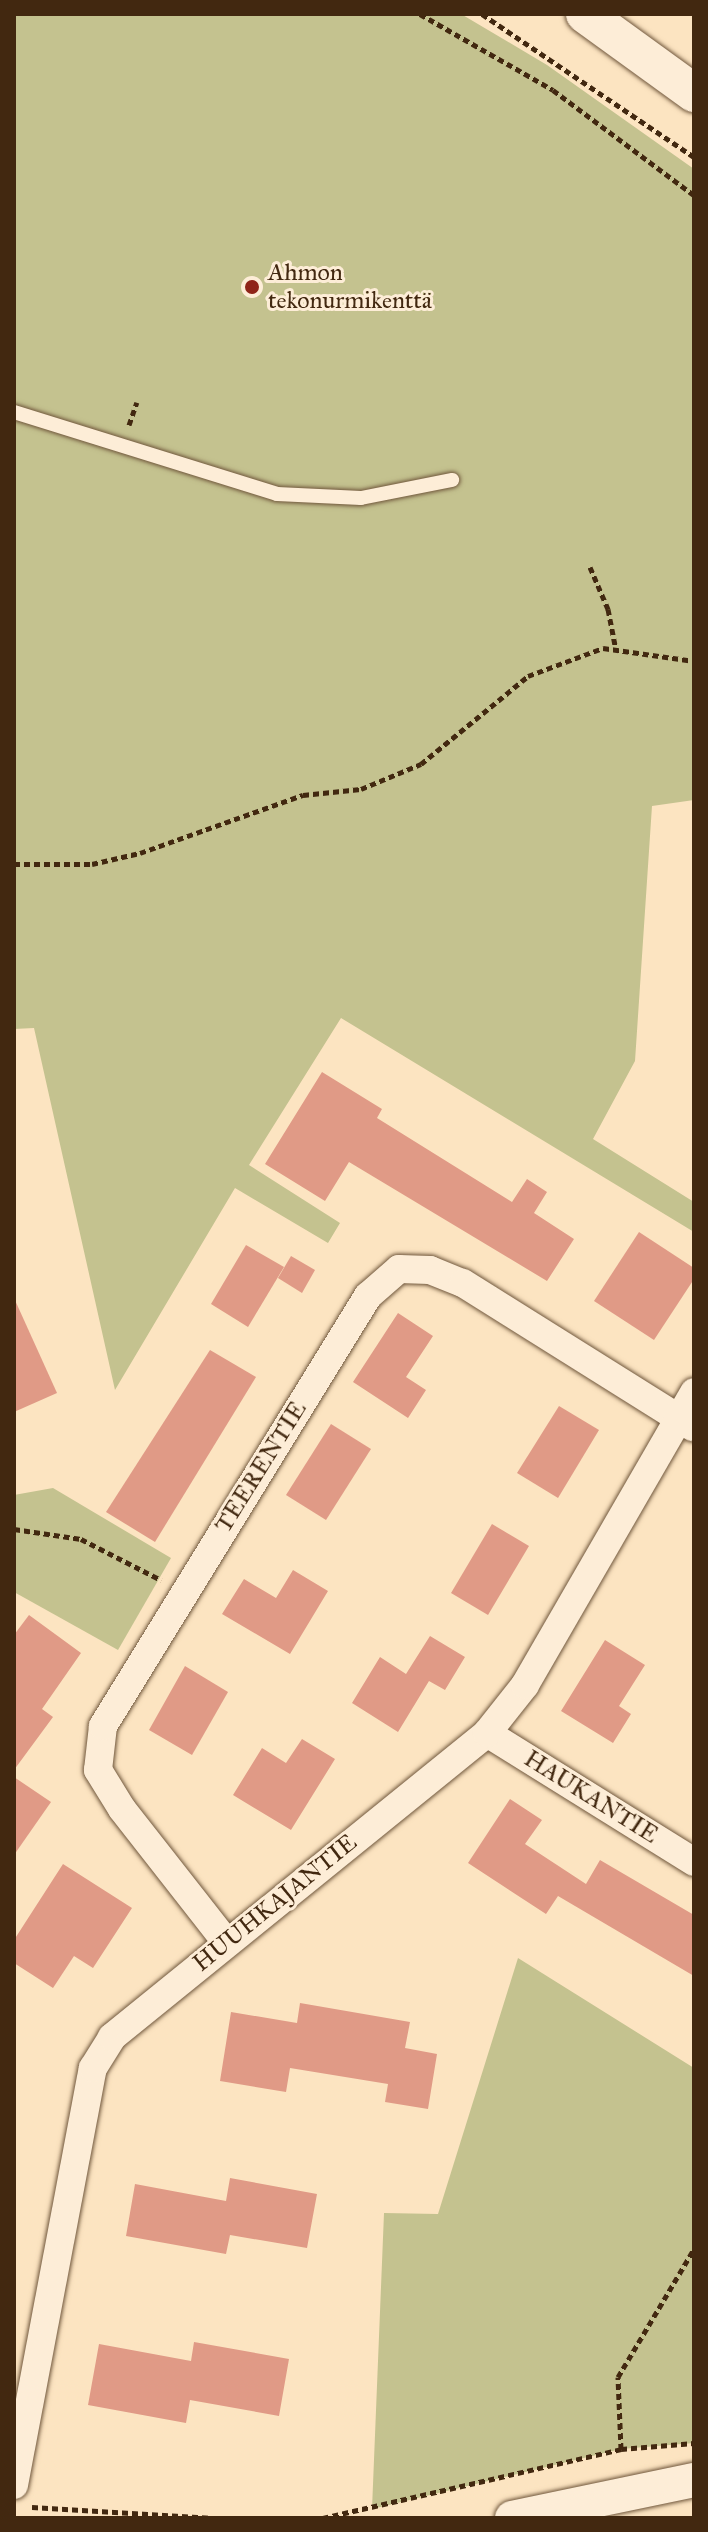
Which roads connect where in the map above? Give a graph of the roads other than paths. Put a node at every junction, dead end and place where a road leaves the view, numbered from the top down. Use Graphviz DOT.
graph roads {
  1 [pos="585,14"];
  2 [pos="694,93"];
  3 [pos="14,412"];
  4 [pos="452,480"];
  5 [pos="694,1392"];
  6 [pos="686,1423"];
  7 [pos="487,1733"];
  8 [pos="694,1862"];
  9 [pos="227,1943"];
  10 [pos="694,2480"];
  11 [pos="22,2496"];
  12 [pos="512,2518"];
  1 -- 2 [label="main road"];
  3 -- 4 [label="lane"];
  5 -- 6 [label="street, HUUHKAJANTIE"];
  6 -- 7 [label="street, HUUHKAJANTIE"];
  6 -- 9 [label="street, TEERENTIE"];
  7 -- 8 [label="street, HAUKANTIE"];
  7 -- 9 [label="street, HUUHKAJANTIE"];
  9 -- 11 [label="street, HUUHKAJANTIE"];
  10 -- 12 [label="street"];
}
